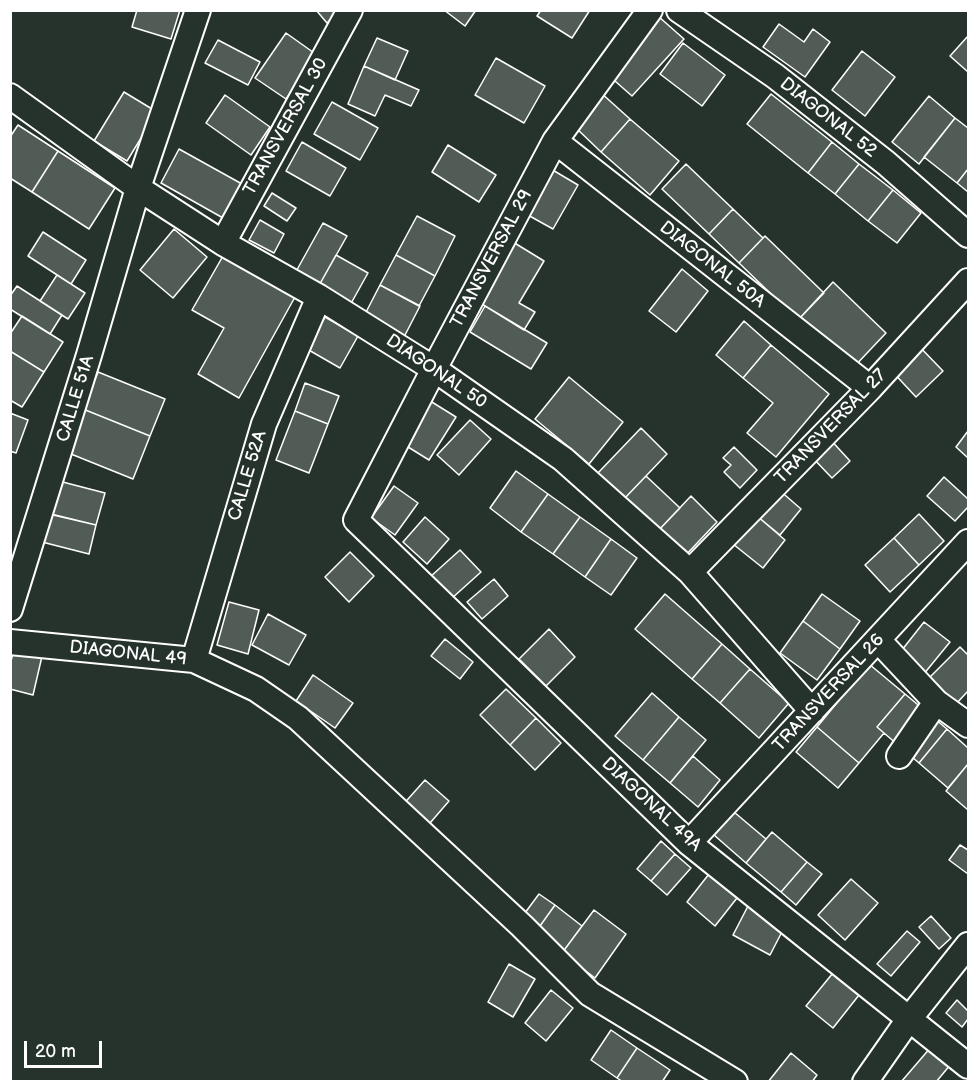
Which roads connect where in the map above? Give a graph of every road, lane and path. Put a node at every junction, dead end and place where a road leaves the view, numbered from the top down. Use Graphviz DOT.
graph roads {
  1 [pos="198,10"];
  2 [pos="350,10"];
  3 [pos="650,10"];
  4 [pos="679,10"];
  5 [pos="10,96"];
  6 [pos="555,141"];
  7 [pos="138,188"];
  8 [pos="969,235"];
  9 [pos="223,243"];
  10 [pos="969,281"];
  11 [pos="319,297"];
  12 [pos="434,369"];
  13 [pos="870,388"];
  14 [pos="356,520"];
  15 [pos="969,542"];
  16 [pos="690,572"];
  17 [pos="10,609"];
  18 [pos="878,640"];
  19 [pos="10,642"];
  20 [pos="194,660"];
  21 [pos="936,702"];
  22 [pos="812,711"];
  23 [pos="969,725"];
  24 [pos="899,756"];
  25 [pos="689,843"];
  26 [pos="969,945"];
  27 [pos="909,1019"];
  28 [pos="969,1066"];
  29 [pos="735,1082"];
  30 [pos="865,1082"];
  1 -- 7 [label="street, CALLE 51A"];
  2 -- 9 [label="street, TRANSVERSAL 30"];
  3 -- 6 [label="street, TRANSVERSAL 29"];
  4 -- 8 [label="street, DIAGONAL 52"];
  5 -- 7 [label="street, DIAGONAL 50"];
  6 -- 12 [label="street, TRANSVERSAL 29"];
  6 -- 13 [label="street, DIAGONAL 50A"];
  7 -- 9 [label="street, DIAGONAL 50"];
  7 -- 17 [label="street, CALLE 51A"];
  9 -- 11 [label="street, DIAGONAL 50"];
  10 -- 13 [label="street, TRANSVERSAL 27"];
  11 -- 12 [label="street, DIAGONAL 50"];
  11 -- 20 [label="street, CALLE 52A"];
  12 -- 14 [label="street, TRANSVERSAL 29"];
  12 -- 16 [label="street, DIAGONAL 50"];
  13 -- 16 [label="street, TRANSVERSAL 27"];
  14 -- 25 [label="street, DIAGONAL 49A"];
  15 -- 18 [label="street, TRANSVERSAL 26"];
  16 -- 22 [label="street, DIAGONAL 50"];
  18 -- 21 [label="street"];
  18 -- 22 [label="street, TRANSVERSAL 26"];
  19 -- 20 [label="street, DIAGONAL 49"];
  20 -- 29 [label="street, DIAGONAL 49"];
  21 -- 23 [label="street"];
  21 -- 24 [label="street"];
  22 -- 25 [label="street, TRANSVERSAL 26"];
  25 -- 27 [label="street, DIAGONAL 49A"];
  26 -- 27 [label="street"];
  27 -- 28 [label="street, DIAGONAL 49A"];
  27 -- 30 [label="street"];
}
